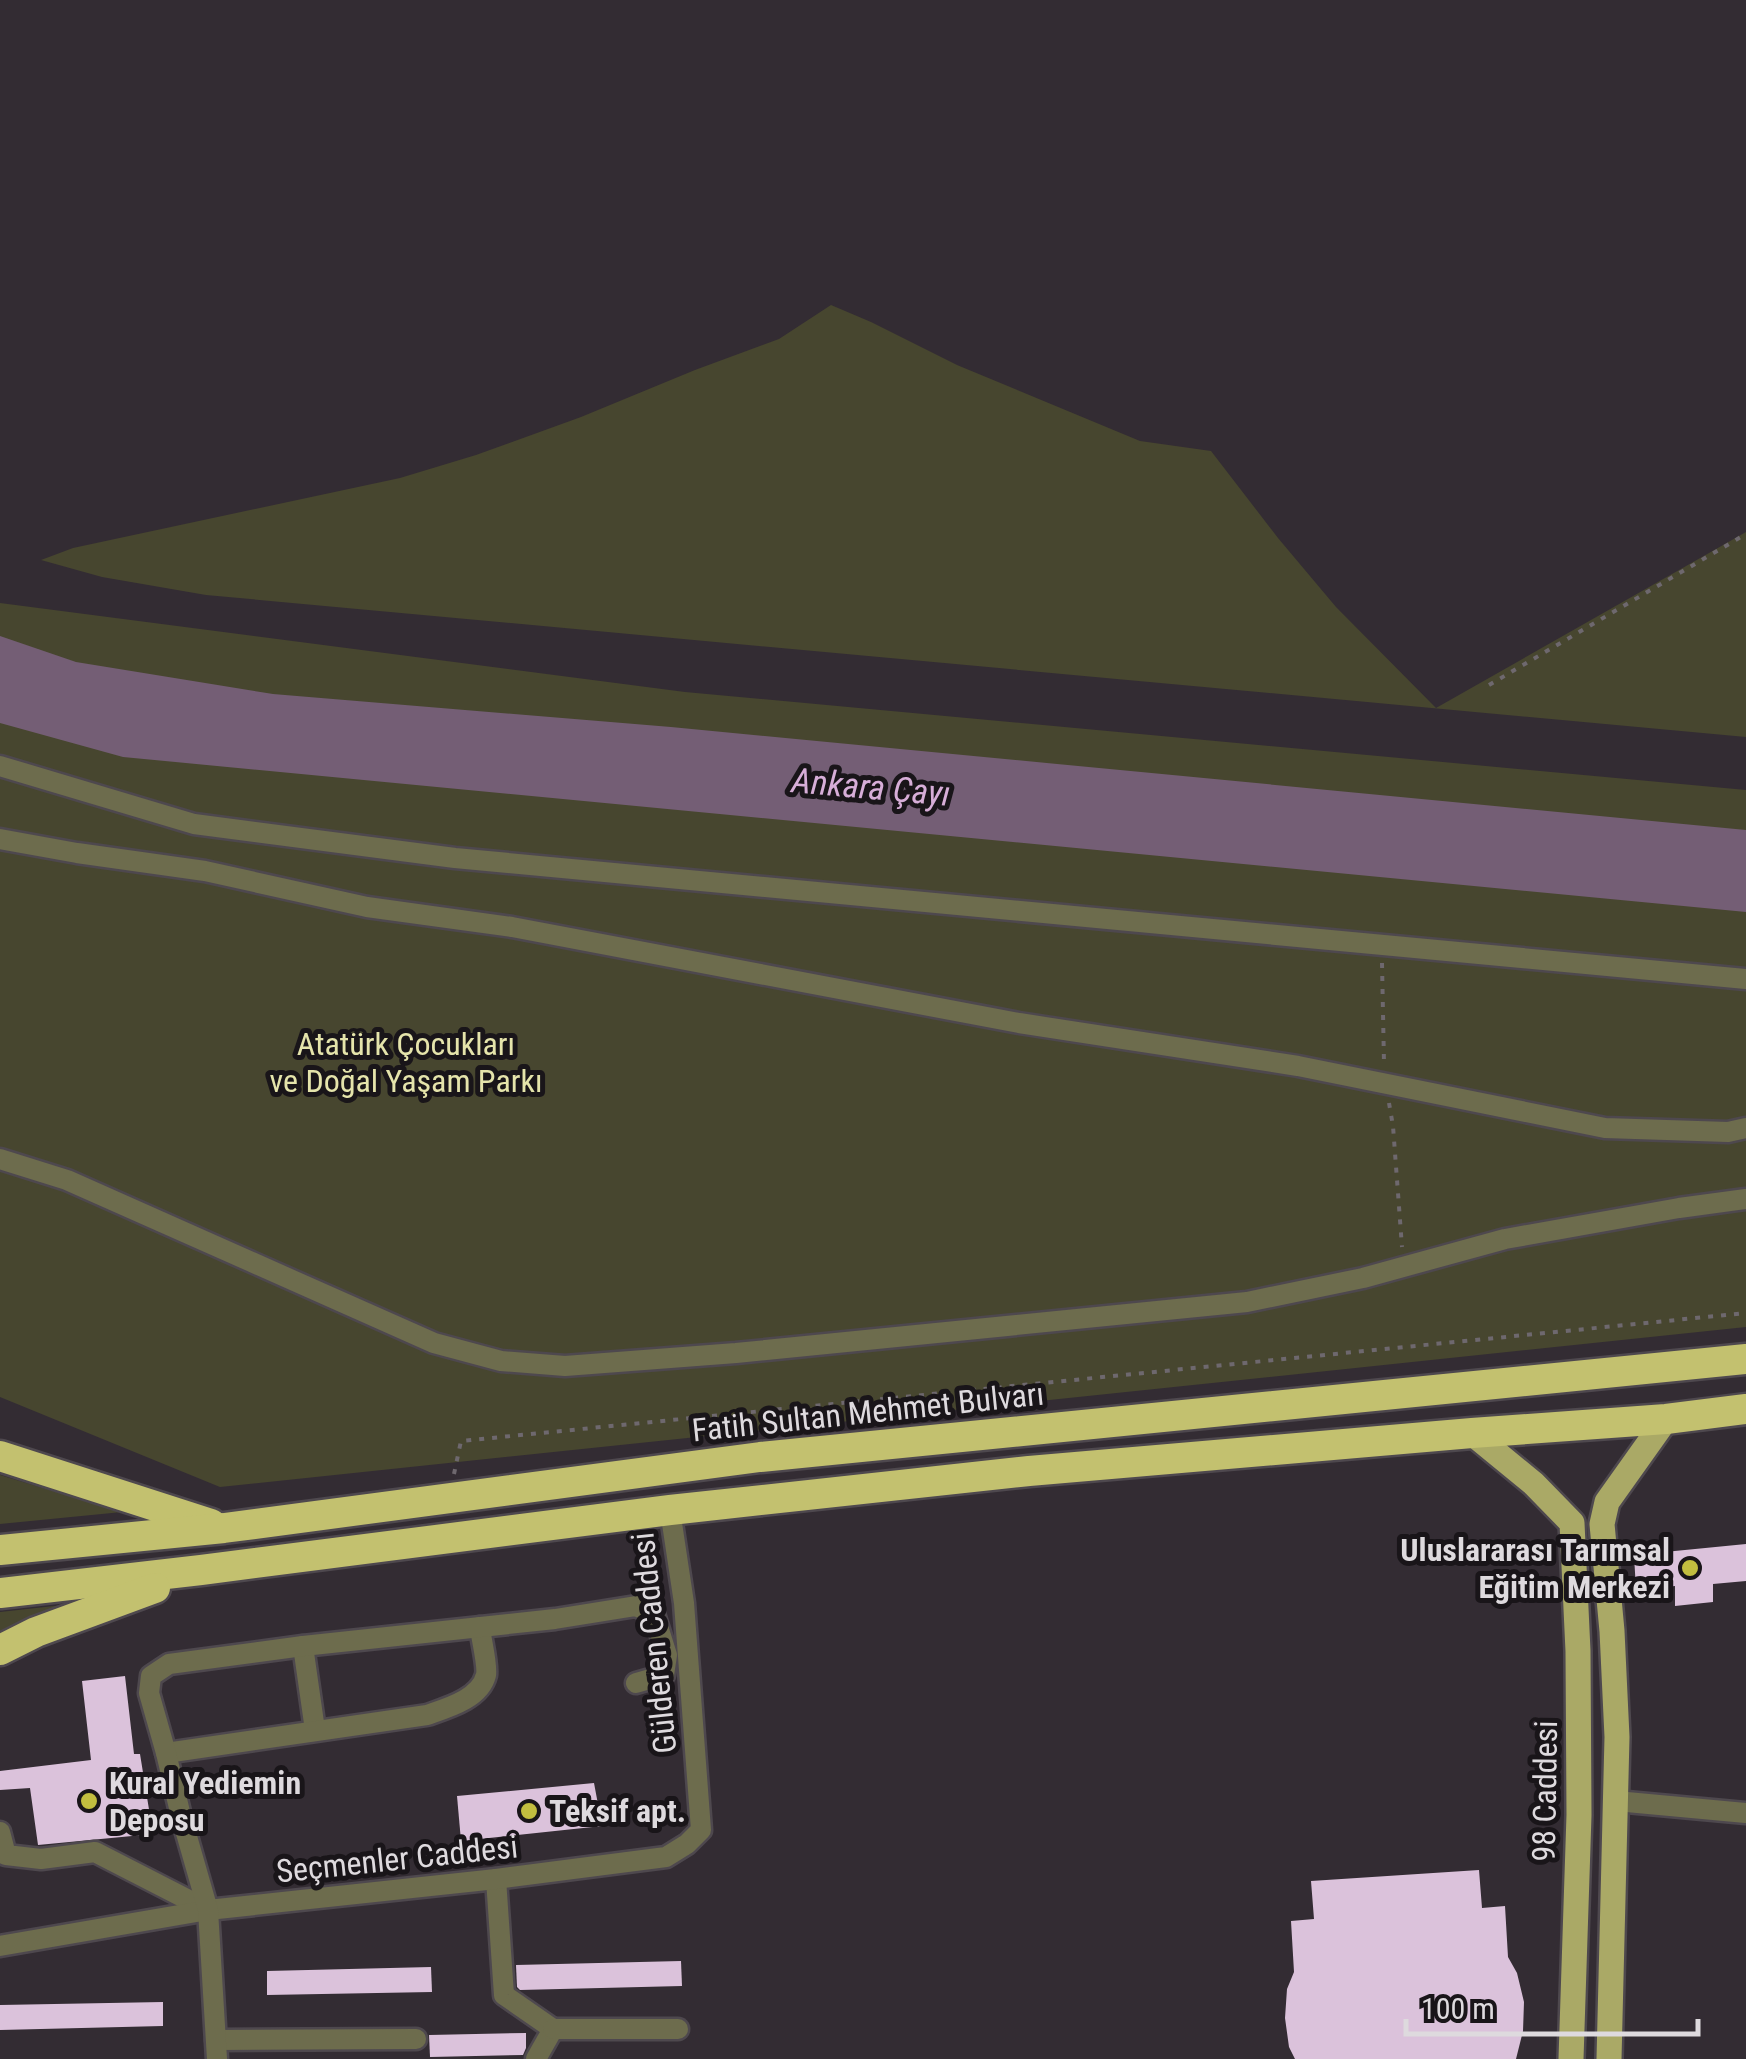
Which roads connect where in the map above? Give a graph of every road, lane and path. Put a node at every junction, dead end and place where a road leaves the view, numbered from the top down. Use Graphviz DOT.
graph roads {
  1 [pos="1746,534"];
  2 [pos="1489,685"];
  3 [pos="0,766"];
  4 [pos="0,839"];
  5 [pos="1746,979"];
  6 [pos="1746,1128"];
  7 [pos="0,1159"];
  8 [pos="1746,1200"];
  9 [pos="1746,1313"];
  10 [pos="1746,1359"];
  11 [pos="1746,1409"];
  12 [pos="1666,1419"];
  13 [pos="1472,1433"];
  14 [pos="0,1456"];
  15 [pos="448,1498"];
  16 [pos="670,1510"];
  17 [pos="1572,1523"];
  18 [pos="1602,1524"];
  19 [pos="224,1528"];
  20 [pos="0,1550"];
  21 [pos="201,1570"];
  22 [pos="0,1592"];
  23 [pos="480,1627"];
  24 [pos="302,1646"];
  25 [pos="0,1650"];
  26 [pos="636,1682"];
  27 [pos="315,1730"];
  28 [pos="166,1753"];
  29 [pos="1616,1800"];
  30 [pos="1746,1813"];
  31 [pos="702,1830"];
  32 [pos="0,1832"];
  33 [pos="496,1878"];
  34 [pos="208,1910"];
  35 [pos="0,1946"];
  36 [pos="554,2028"];
  37 [pos="678,2029"];
  38 [pos="416,2039"];
  39 [pos="217,2049"];
  40 [pos="536,2059"];
  41 [pos="1571,2059"];
  42 [pos="1609,2059"];
  1 -- 2 [label="path"];
  3 -- 5 [label="street"];
  4 -- 6 [label="street"];
  7 -- 8 [label="street"];
  9 -- 15 [label="path"];
  10 -- 15 [label="highway, Fatih Sultan Mehmet Bulvarı"];
  11 -- 12 [label="highway"];
  12 -- 13 [label="highway"];
  12 -- 18 [label="main road"];
  13 -- 16 [label="highway"];
  13 -- 17 [label="main road"];
  14 -- 19 [label="highway"];
  15 -- 19 [label="highway, Fatih Sultan Mehmet Bulvarı"];
  16 -- 21 [label="highway"];
  16 -- 31 [label="street, Gülderen Caddesi"];
  17 -- 18 [label="main road"];
  17 -- 41 [label="main road, 98 Caddesi"];
  18 -- 29 [label="main road"];
  19 -- 20 [label="highway, Fatih Sultan Mehmet Bulvarı"];
  21 -- 22 [label="highway"];
  21 -- 25 [label="highway"];
  23 -- 24 [label="street"];
  23 -- 26 [label="street"];
  23 -- 27 [label="street"];
  24 -- 27 [label="street"];
  24 -- 28 [label="street"];
  27 -- 28 [label="street"];
  28 -- 34 [label="street"];
  29 -- 30 [label="street"];
  29 -- 42 [label="main road"];
  31 -- 33 [label="street, Seçmenler Caddesi"];
  32 -- 34 [label="street"];
  33 -- 34 [label="street, Seçmenler Caddesi"];
  33 -- 36 [label="street"];
  34 -- 35 [label="street, Seçmenler Caddesi"];
  34 -- 39 [label="street"];
  36 -- 37 [label="street"];
  36 -- 40 [label="street"];
  38 -- 39 [label="street"];
}
